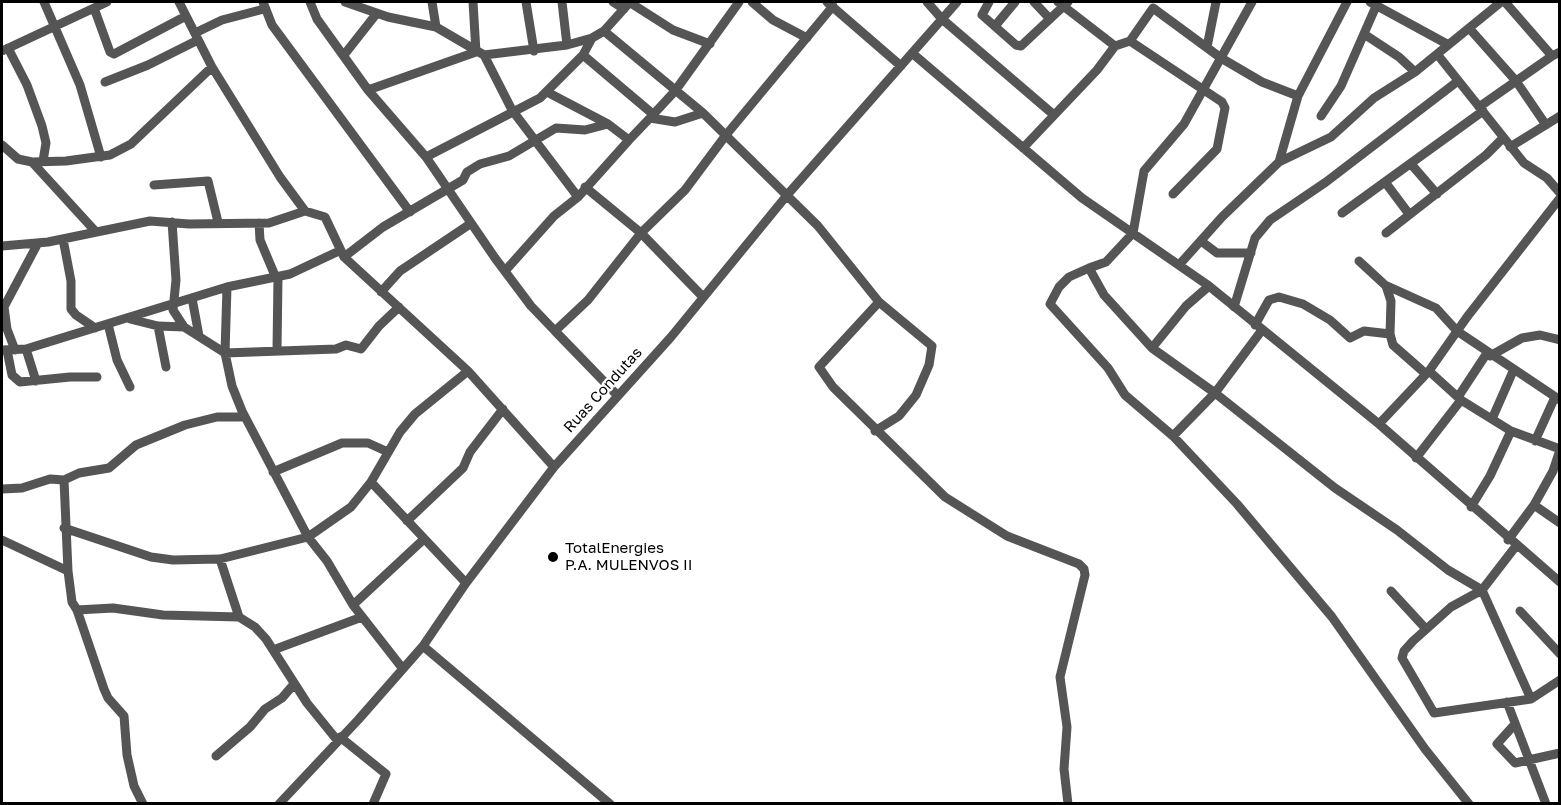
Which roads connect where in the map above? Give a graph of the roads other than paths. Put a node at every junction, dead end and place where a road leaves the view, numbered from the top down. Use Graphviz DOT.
graph roads {
  1 [pos="44,2"];
  2 [pos="106,2"];
  3 [pos="179,2"];
  4 [pos="310,2"];
  5 [pos="345,2"];
  6 [pos="432,2"];
  7 [pos="473,2"];
  8 [pos="526,2"];
  9 [pos="561,2"];
  10 [pos="613,2"];
  11 [pos="739,2"];
  12 [pos="752,2"];
  13 [pos="927,2"];
  14 [pos="957,2"];
  15 [pos="988,2"];
  16 [pos="1016,2"];
  17 [pos="1034,2"];
  18 [pos="1216,2"];
  19 [pos="1252,2"];
  20 [pos="1347,2"];
  21 [pos="1503,2"];
  22 [pos="1063,3"];
  23 [pos="1373,3"];
  24 [pos="627,4"];
  25 [pos="830,4"];
  26 [pos="263,5"];
  27 [pos="1154,5"];
  28 [pos="94,8"];
  29 [pos="378,13"];
  30 [pos="186,15"];
  31 [pos="942,19"];
  32 [pos="1050,19"];
  33 [pos="54,26"];
  34 [pos="995,26"];
  35 [pos="436,27"];
  36 [pos="1469,28"];
  37 [pos="604,32"];
  38 [pos="1364,34"];
  39 [pos="197,37"];
  40 [pos="592,38"];
  41 [pos="807,38"];
  42 [pos="1130,41"];
  43 [pos="710,44"];
  44 [pos="1447,44"];
  45 [pos="567,45"];
  46 [pos="1114,46"];
  47 [pos="1207,47"];
  48 [pos="4,49"];
  49 [pos="534,51"];
  50 [pos="912,53"];
  51 [pos="480,54"];
  52 [pos="1437,54"];
  53 [pos="1556,54"];
  54 [pos="344,55"];
  55 [pos="583,55"];
  56 [pos="1221,58"];
  57 [pos="901,66"];
  58 [pos="212,67"];
  59 [pos="1415,72"];
  60 [pos="1458,81"];
  61 [pos="1516,81"];
  62 [pos="105,82"];
  63 [pos="1202,89"];
  64 [pos="368,90"];
  65 [pos="547,92"];
  66 [pos="675,92"];
  67 [pos="1298,96"];
  68 [pos="1481,109"];
  69 [pos="512,110"];
  70 [pos="703,113"];
  71 [pos="1054,115"];
  72 [pos="652,116"];
  73 [pos="1321,116"];
  74 [pos="1560,116"];
  75 [pos="608,124"];
  76 [pos="1546,124"];
  77 [pos="726,135"];
  78 [pos="1503,138"];
  79 [pos="536,140"];
  80 [pos="629,140"];
  81 [pos="2,145"];
  82 [pos="1510,147"];
  83 [pos="1023,148"];
  84 [pos="426,157"];
  85 [pos="101,158"];
  86 [pos="43,161"];
  87 [pos="32,162"];
  88 [pos="1279,162"];
  89 [pos="1411,164"];
  90 [pos="1385,182"];
  91 [pos="154,185"];
  92 [pos="585,187"];
  93 [pos="447,189"];
  94 [pos="788,194"];
  95 [pos="1173,194"];
  96 [pos="1437,194"];
  97 [pos="1560,196"];
  98 [pos="578,197"];
  99 [pos="305,212"];
  100 [pos="410,212"];
  101 [pos="1342,213"];
  102 [pos="1409,214"];
  103 [pos="172,222"];
  104 [pos="218,222"];
  105 [pos="259,223"];
  106 [pos="470,224"];
  107 [pos="96,232"];
  108 [pos="641,233"];
  109 [pos="1133,233"];
  110 [pos="1386,233"];
  111 [pos="63,239"];
  112 [pos="1201,241"];
  113 [pos="38,243"];
  114 [pos="2,246"];
  115 [pos="1251,253"];
  116 [pos="342,254"];
  117 [pos="1359,261"];
  118 [pos="1179,265"];
  119 [pos="1089,268"];
  120 [pos="505,271"];
  121 [pos="277,278"];
  122 [pos="1386,285"];
  123 [pos="1209,286"];
  124 [pos="227,287"];
  125 [pos="381,292"];
  126 [pos="703,297"];
  127 [pos="192,298"];
  128 [pos="176,299"];
  129 [pos="879,302"];
  130 [pos="399,307"];
  131 [pos="1234,307"];
  132 [pos="130,319"];
  133 [pos="108,324"];
  134 [pos="158,326"];
  135 [pos="184,327"];
  136 [pos="95,328"];
  137 [pos="1258,328"];
  138 [pos="555,331"];
  139 [pos="1457,331"];
  140 [pos="1390,334"];
  141 [pos="199,336"];
  142 [pos="1560,339"];
  143 [pos="1152,348"];
  144 [pos="26,349"];
  145 [pos="8,350"];
  146 [pos="277,350"];
  147 [pos="225,353"];
  148 [pos="1488,355"];
  149 [pos="166,367"];
  150 [pos="1515,369"];
  151 [pos="468,371"];
  152 [pos="1428,373"];
  153 [pos="97,377"];
  154 [pos="36,381"];
  155 [pos="130,387"];
  156 [pos="1215,393"];
  157 [pos="618,396"];
  158 [pos="1460,398"];
  159 [pos="1557,399"];
  160 [pos="503,409"];
  161 [pos="245,417"];
  162 [pos="1492,419"];
  163 [pos="1379,424"];
  164 [pos="875,431"];
  165 [pos="1511,431"];
  166 [pos="1173,436"];
  167 [pos="1535,441"];
  168 [pos="1560,450"];
  169 [pos="388,452"];
  170 [pos="1416,458"];
  171 [pos="554,467"];
  172 [pos="273,472"];
  173 [pos="1556,472"];
  174 [pos="64,480"];
  175 [pos="371,482"];
  176 [pos="2,489"];
  177 [pos="1534,505"];
  178 [pos="1471,507"];
  179 [pos="407,521"];
  180 [pos="1560,523"];
  181 [pos="64,528"];
  182 [pos="308,537"];
  183 [pos="424,538"];
  184 [pos="2,540"];
  185 [pos="1512,543"];
  186 [pos="220,559"];
  187 [pos="68,572"];
  188 [pos="1560,582"];
  189 [pos="466,583"];
  190 [pos="1482,590"];
  191 [pos="1391,591"];
  192 [pos="353,605"];
  193 [pos="78,610"];
  194 [pos="1520,611"];
  195 [pos="239,617"];
  196 [pos="363,617"];
  197 [pos="1426,629"];
  198 [pos="423,646"];
  199 [pos="273,650"];
  200 [pos="1560,654"];
  201 [pos="403,669"];
  202 [pos="1560,680"];
  203 [pos="294,684"];
  204 [pos="1531,699"];
  205 [pos="1507,702"];
  206 [pos="1515,724"];
  207 [pos="339,738"];
  208 [pos="1560,753"];
  209 [pos="216,756"];
  210 [pos="1528,760"];
  211 [pos="142,804"];
  212 [pos="279,804"];
  213 [pos="373,804"];
  214 [pos="610,804"];
  215 [pos="1068,804"];
  216 [pos="1469,804"];
  217 [pos="1546,804"];
  1 -- 33 [label="street"];
  2 -- 28 [label="street"];
  3 -- 30 [label="street"];
  4 -- 54 [label="street"];
  5 -- 29 [label="street"];
  6 -- 35 [label="street"];
  7 -- 51 [label="street"];
  8 -- 49 [label="street"];
  9 -- 45 [label="street"];
  10 -- 24 [label="street"];
  11 -- 43 [label="street"];
  12 -- 41 [label="street"];
  13 -- 31 [label="street"];
  14 -- 31 [label="street, Ruas Condutas"];
  15 -- 34 [label="street"];
  16 -- 34 [label="street"];
  17 -- 32 [label="street"];
  18 -- 47 [label="street"];
  19 -- 56 [label="street"];
  20 -- 67 [label="street"];
  21 -- 36 [label="street"];
  21 -- 53 [label="street"];
  22 -- 32 [label="street"];
  22 -- 46 [label="street"];
  23 -- 38 [label="street"];
  23 -- 44 [label="street"];
  24 -- 37 [label="street"];
  24 -- 43 [label="street"];
  25 -- 41 [label="street"];
  25 -- 57 [label="street"];
  26 -- 39 [label="street"];
  26 -- 100 [label="street"];
  27 -- 42 [label="street"];
  27 -- 47 [label="street"];
  28 -- 30 [label="street"];
  28 -- 33 [label="street"];
  29 -- 35 [label="street"];
  29 -- 54 [label="street"];
  30 -- 39 [label="street"];
  31 -- 50 [label="street, Ruas Condutas"];
  31 -- 71 [label="street"];
  32 -- 34 [label="street"];
  33 -- 48 [label="street"];
  33 -- 85 [label="street"];
  35 -- 51 [label="street"];
  36 -- 44 [label="street"];
  36 -- 61 [label="street"];
  37 -- 40 [label="street"];
  37 -- 66 [label="street"];
  38 -- 59 [label="street"];
  38 -- 73 [label="street"];
  39 -- 58 [label="street"];
  39 -- 62 [label="street"];
  40 -- 45 [label="street"];
  40 -- 55 [label="street"];
  41 -- 77 [label="street"];
  42 -- 46 [label="street"];
  42 -- 63 [label="street"];
  43 -- 66 [label="street"];
  44 -- 52 [label="street"];
  45 -- 49 [label="street"];
  46 -- 71 [label="street"];
  47 -- 56 [label="street"];
  48 -- 86 [label="street"];
  49 -- 51 [label="street"];
  50 -- 57 [label="street, Ruas Condutas"];
  50 -- 83 [label="street"];
  51 -- 64 [label="street"];
  51 -- 69 [label="street"];
  52 -- 59 [label="street"];
  52 -- 60 [label="street"];
  53 -- 61 [label="street"];
  54 -- 64 [label="street"];
  55 -- 65 [label="street"];
  55 -- 72 [label="street"];
  56 -- 63 [label="street"];
  56 -- 67 [label="street"];
  57 -- 94 [label="street, Ruas Condutas"];
  58 -- 85 [label="street"];
  58 -- 99 [label="street"];
  59 -- 88 [label="street"];
  60 -- 68 [label="street"];
  60 -- 115 [label="street"];
  61 -- 68 [label="street"];
  61 -- 76 [label="street"];
  63 -- 95 [label="street"];
  63 -- 109 [label="street"];
  64 -- 84 [label="street"];
  65 -- 69 [label="street"];
  65 -- 75 [label="street"];
  66 -- 70 [label="street"];
  66 -- 72 [label="street"];
  67 -- 88 [label="street"];
  68 -- 78 [label="street"];
  68 -- 89 [label="street"];
  69 -- 79 [label="street"];
  69 -- 84 [label="street"];
  70 -- 72 [label="street"];
  70 -- 77 [label="street"];
  71 -- 83 [label="street"];
  72 -- 80 [label="street"];
  74 -- 76 [label="street"];
  75 -- 79 [label="street"];
  75 -- 80 [label="street"];
  76 -- 82 [label="street"];
  77 -- 94 [label="street"];
  77 -- 108 [label="street"];
  78 -- 82 [label="street"];
  78 -- 96 [label="street"];
  79 -- 93 [label="street"];
  79 -- 98 [label="street"];
  80 -- 92 [label="street"];
  81 -- 87 [label="street"];
  82 -- 97 [label="street"];
  83 -- 109 [label="street"];
  84 -- 93 [label="street"];
  85 -- 86 [label="street"];
  86 -- 87 [label="street"];
  87 -- 107 [label="street"];
  88 -- 112 [label="street"];
  89 -- 90 [label="street"];
  89 -- 96 [label="street"];
  90 -- 101 [label="street"];
  90 -- 102 [label="street"];
  91 -- 104 [label="street"];
  92 -- 98 [label="street"];
  92 -- 108 [label="street"];
  93 -- 100 [label="street"];
  93 -- 106 [label="street"];
  94 -- 126 [label="street, Ruas Condutas"];
  94 -- 129 [label="street"];
  96 -- 102 [label="street"];
  97 -- 139 [label="street"];
  98 -- 120 [label="street"];
  99 -- 105 [label="street"];
  99 -- 116 [label="street"];
  100 -- 116 [label="street"];
  102 -- 110 [label="street"];
  103 -- 104 [label="street"];
  103 -- 107 [label="street"];
  103 -- 128 [label="street"];
  104 -- 105 [label="street"];
  105 -- 121 [label="street"];
  106 -- 120 [label="street"];
  106 -- 125 [label="street"];
  107 -- 111 [label="street"];
  108 -- 126 [label="street"];
  108 -- 138 [label="street"];
  109 -- 118 [label="street"];
  109 -- 119 [label="street"];
  111 -- 113 [label="street"];
  111 -- 136 [label="street"];
  112 -- 115 [label="street"];
  112 -- 118 [label="street"];
  113 -- 114 [label="street"];
  113 -- 145 [label="street"];
  115 -- 131 [label="street"];
  116 -- 121 [label="street"];
  116 -- 125 [label="street"];
  117 -- 122 [label="street"];
  118 -- 123 [label="street"];
  119 -- 143 [label="street"];
  119 -- 166 [label="street"];
  120 -- 138 [label="street"];
  121 -- 124 [label="street"];
  121 -- 146 [label="street"];
  122 -- 139 [label="street"];
  122 -- 140 [label="street"];
  123 -- 131 [label="street"];
  123 -- 143 [label="street"];
  124 -- 127 [label="street"];
  124 -- 147 [label="street"];
  125 -- 130 [label="street"];
  126 -- 157 [label="street, Ruas Condutas"];
  127 -- 128 [label="street"];
  127 -- 141 [label="street"];
  128 -- 132 [label="street"];
  128 -- 135 [label="street"];
  129 -- 164 [label="street"];
  129 -- 164 [label="street"];
  130 -- 146 [label="street"];
  130 -- 151 [label="street"];
  131 -- 137 [label="street"];
  132 -- 133 [label="street"];
  132 -- 134 [label="street"];
  133 -- 136 [label="street"];
  133 -- 155 [label="street"];
  134 -- 135 [label="street"];
  134 -- 149 [label="street"];
  135 -- 141 [label="street"];
  136 -- 144 [label="street"];
  137 -- 140 [label="street"];
  137 -- 156 [label="street"];
  137 -- 163 [label="street"];
  138 -- 157 [label="street"];
  139 -- 148 [label="street"];
  139 -- 152 [label="street"];
  140 -- 152 [label="street"];
  141 -- 147 [label="street"];
  142 -- 148 [label="street"];
  143 -- 156 [label="street"];
  144 -- 145 [label="street"];
  144 -- 154 [label="street"];
  145 -- 154 [label="street"];
  146 -- 147 [label="street"];
  147 -- 161 [label="street"];
  148 -- 150 [label="street"];
  148 -- 158 [label="street"];
  150 -- 159 [label="street"];
  150 -- 162 [label="street"];
  151 -- 160 [label="street"];
  151 -- 169 [label="street"];
  152 -- 158 [label="street"];
  152 -- 163 [label="street"];
  153 -- 154 [label="street"];
  156 -- 166 [label="street"];
  156 -- 190 [label="street"];
  157 -- 171 [label="street, Ruas Condutas"];
  158 -- 162 [label="street"];
  158 -- 170 [label="street"];
  159 -- 167 [label="street"];
  160 -- 171 [label="street"];
  160 -- 179 [label="street"];
  161 -- 172 [label="street"];
  161 -- 174 [label="street"];
  162 -- 165 [label="street"];
  163 -- 170 [label="street"];
  164 -- 215 [label="street"];
  165 -- 167 [label="street"];
  165 -- 178 [label="street"];
  166 -- 216 [label="street"];
  167 -- 168 [label="street"];
  168 -- 173 [label="street"];
  169 -- 172 [label="street"];
  169 -- 175 [label="street"];
  170 -- 178 [label="street"];
  171 -- 189 [label="street, Ruas Condutas"];
  172 -- 182 [label="street"];
  173 -- 177 [label="street"];
  174 -- 176 [label="street"];
  174 -- 181 [label="street"];
  175 -- 179 [label="street"];
  175 -- 182 [label="street"];
  177 -- 180 [label="street"];
  177 -- 185 [label="street"];
  178 -- 185 [label="street"];
  179 -- 183 [label="street"];
  181 -- 186 [label="street"];
  181 -- 187 [label="street"];
  182 -- 186 [label="street"];
  182 -- 192 [label="street"];
  183 -- 189 [label="street"];
  183 -- 192 [label="street"];
  184 -- 187 [label="street"];
  185 -- 188 [label="street"];
  185 -- 190 [label="street"];
  186 -- 195 [label="street"];
  187 -- 193 [label="street"];
  189 -- 198 [label="street, Ruas Condutas"];
  190 -- 197 [label="street"];
  190 -- 204 [label="street"];
  191 -- 197 [label="street"];
  192 -- 196 [label="street"];
  193 -- 195 [label="street"];
  193 -- 211 [label="street"];
  194 -- 200 [label="street"];
  195 -- 199 [label="street"];
  196 -- 199 [label="street"];
  196 -- 201 [label="street"];
  197 -- 205 [label="street"];
  198 -- 201 [label="street, Ruas Condutas"];
  198 -- 214 [label="street"];
  199 -- 203 [label="street"];
  201 -- 207 [label="street, Ruas Condutas"];
  202 -- 204 [label="street"];
  203 -- 207 [label="street"];
  203 -- 209 [label="street"];
  204 -- 205 [label="street"];
  205 -- 206 [label="street"];
  206 -- 210 [label="street"];
  206 -- 210 [label="street"];
  207 -- 212 [label="street, Ruas Condutas"];
  207 -- 213 [label="street"];
  208 -- 210 [label="street"];
  210 -- 217 [label="street"];
}
